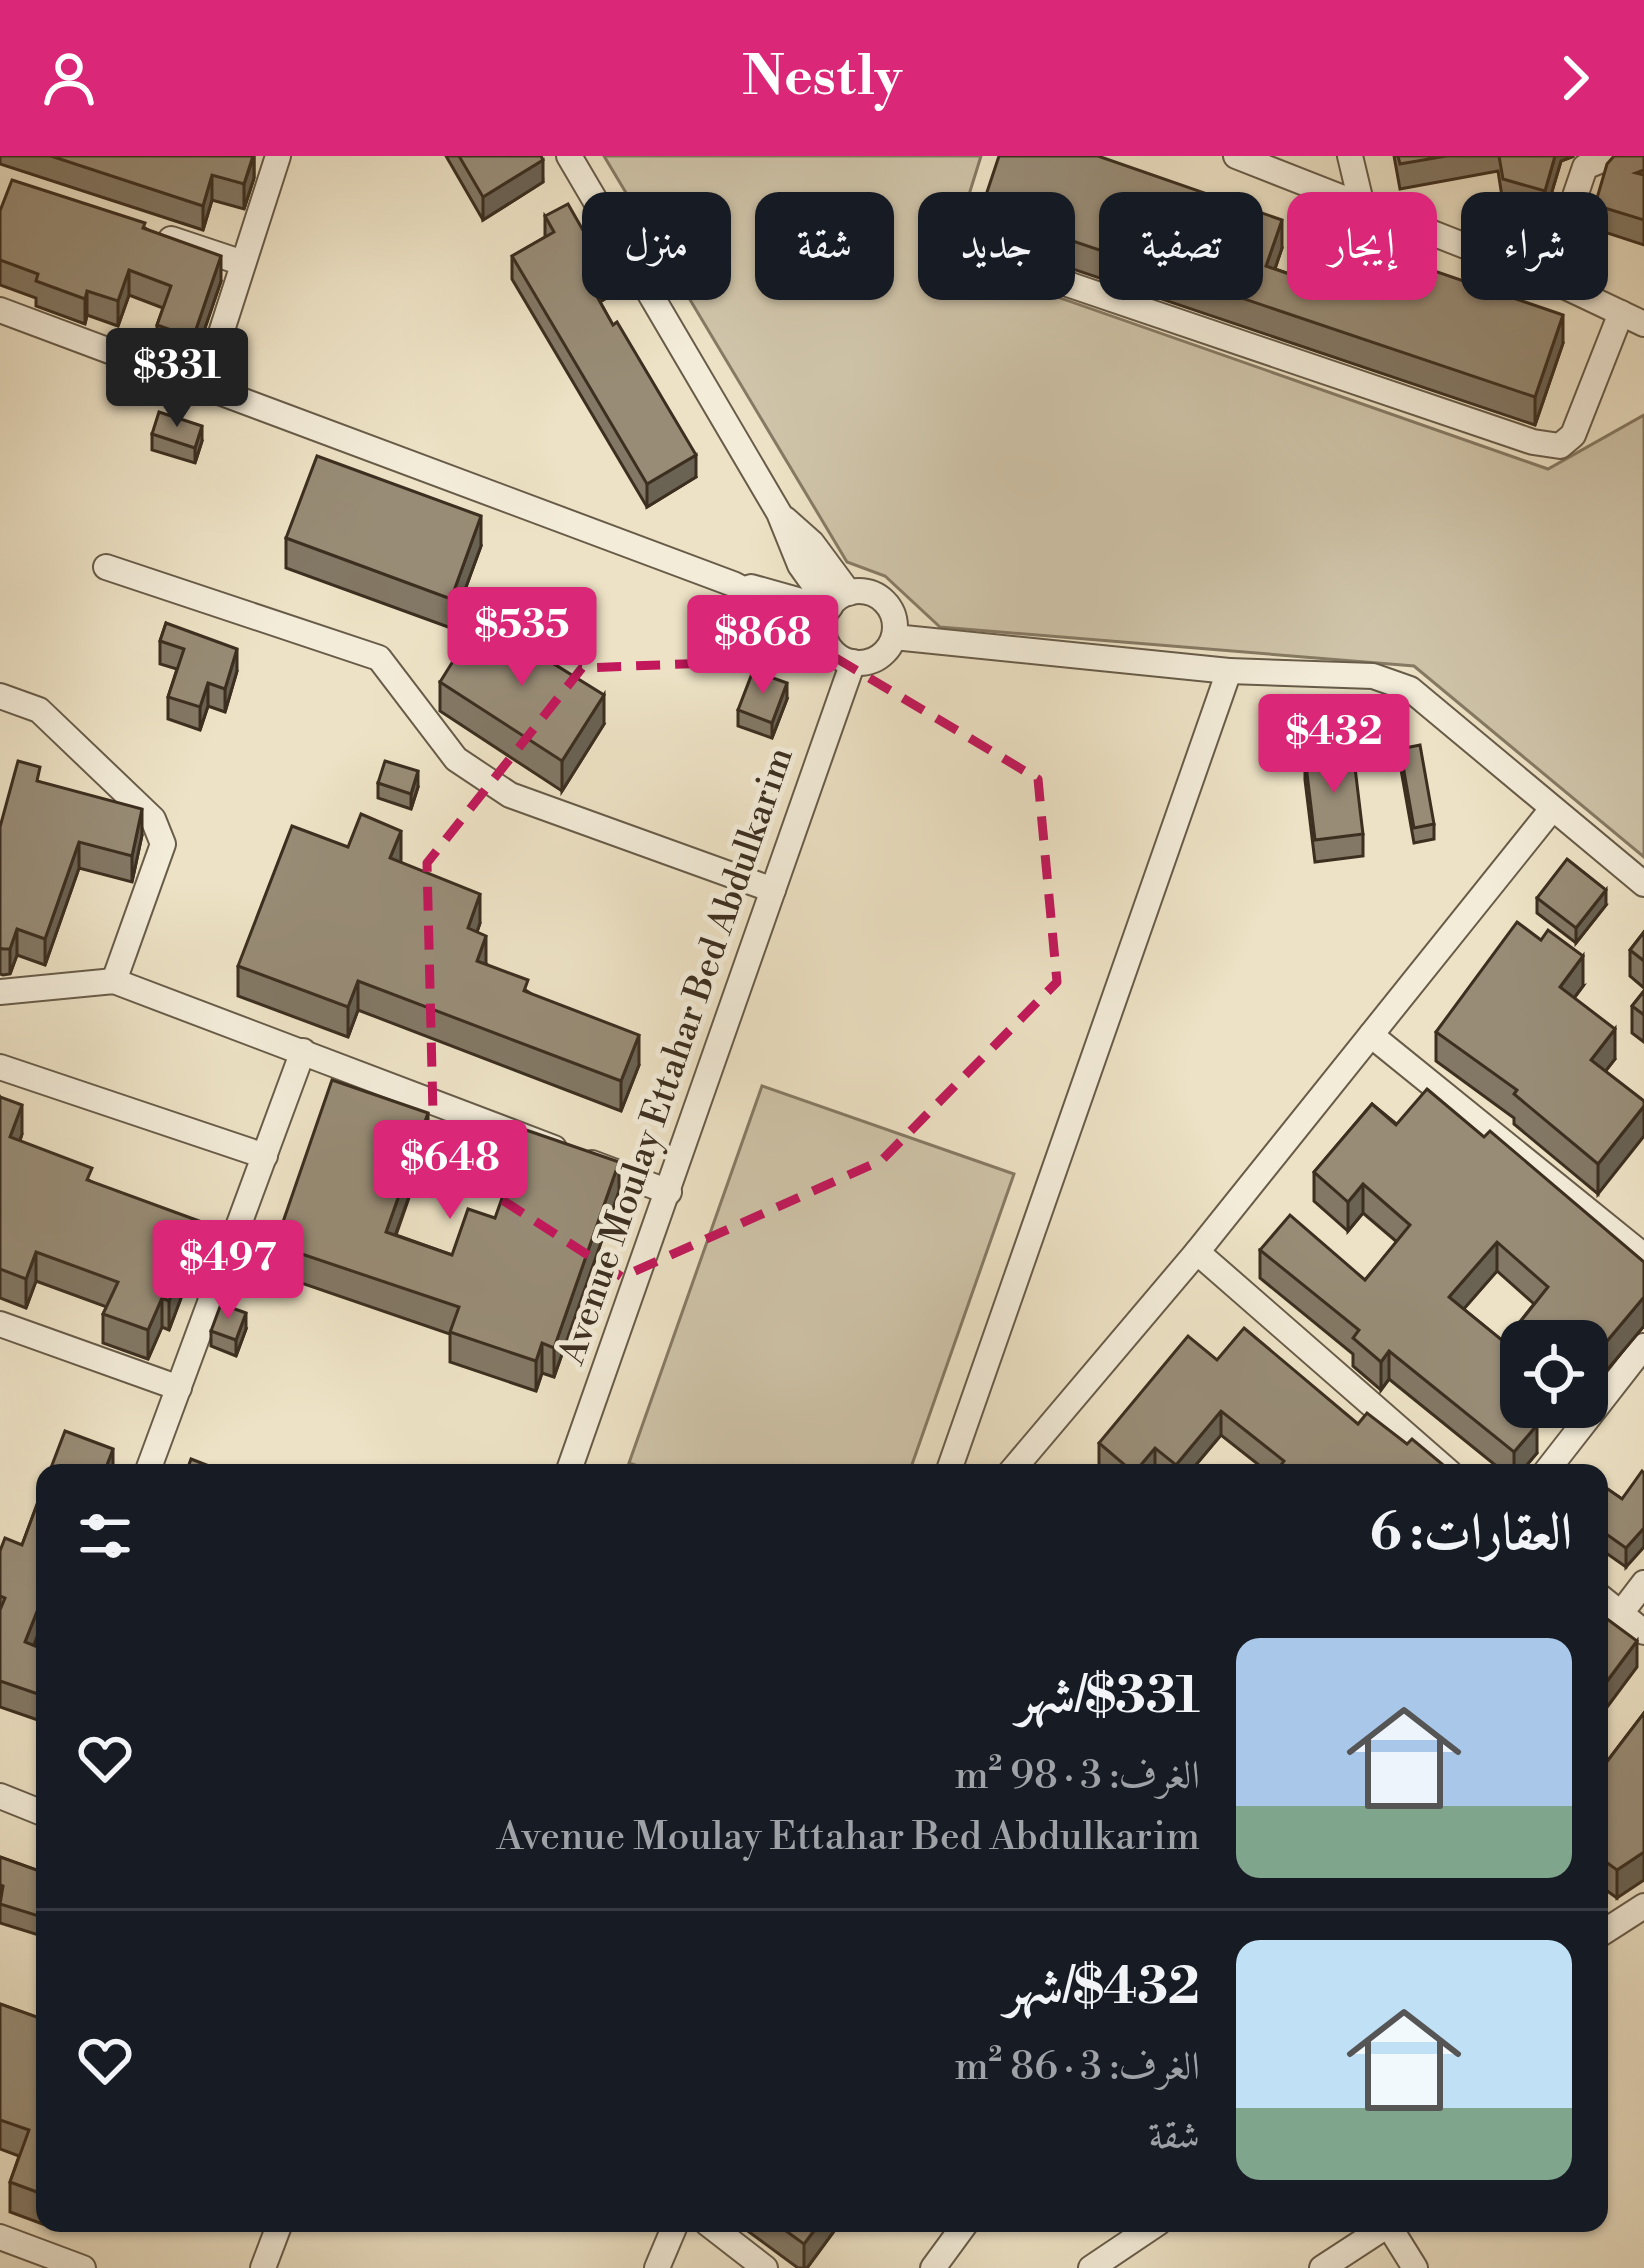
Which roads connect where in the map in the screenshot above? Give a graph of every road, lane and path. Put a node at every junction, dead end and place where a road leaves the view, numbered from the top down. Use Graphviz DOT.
graph roads {
  1 [pos="242,156"];
  2 [pos="569,156"];
  3 [pos="1236,156"];
  4 [pos="1350,156"];
  5 [pos="1611,156"];
  6 [pos="276,162"];
  7 [pos="1334,192"];
  8 [pos="1359,192"];
  9 [pos="1576,192"];
  10 [pos="155,233"];
  11 [pos="243,263"];
  12 [pos="1075,287"];
  13 [pos="1593,300"];
  14 [pos="0,310"];
  15 [pos="1633,319"];
  16 [pos="204,386"];
  17 [pos="106,567"];
  18 [pos="833,610"];
  19 [pos="894,637"];
  20 [pos="853,662"];
  21 [pos="1228,671"];
  22 [pos="0,696"];
  23 [pos="1552,809"];
  24 [pos="1644,884"];
  25 [pos="773,890"];
  26 [pos="114,981"];
  27 [pos="0,992"];
  28 [pos="1371,1035"];
  29 [pos="303,1052"];
  30 [pos="0,1067"];
  31 [pos="265,1156"];
  32 [pos="668,1192"];
  33 [pos="1197,1252"];
  34 [pos="1644,1256"];
  35 [pos="0,1324"];
  36 [pos="1644,1346"];
  37 [pos="179,1388"];
  38 [pos="150,1464"];
  39 [pos="571,1464"];
  40 [pos="951,1464"];
  41 [pos="1018,1464"];
  42 [pos="1440,1464"];
  43 [pos="1551,1464"];
  44 [pos="1644,1583"];
  45 [pos="1608,1603"];
  46 [pos="1621,1613"];
  47 [pos="1644,1632"];
  48 [pos="0,1796"];
  49 [pos="36,1810"];
  50 [pos="1644,1906"];
  51 [pos="1608,1929"];
  52 [pos="277,2232"];
  53 [pos="672,2232"];
  54 [pos="719,2232"];
  55 [pos="959,2232"];
  56 [pos="1145,2232"];
  57 [pos="1376,2232"];
  58 [pos="1393,2232"];
  59 [pos="0,2236"];
  60 [pos="83,2268"];
  61 [pos="263,2268"];
  62 [pos="657,2268"];
  63 [pos="765,2268"];
  64 [pos="933,2268"];
  65 [pos="1091,2268"];
  66 [pos="1322,2268"];
  67 [pos="1415,2268"];
  1 -- 6 [label="street"];
  2 -- 18 [label="street"];
  3 -- 7 [label="street"];
  4 -- 8 [label="street"];
  5 -- 9 [label="street"];
  6 -- 11 [label="street"];
  10 -- 11 [label="street"];
  11 -- 16 [label="street"];
  12 -- 15 [label="street"];
  13 -- 15 [label="street"];
  14 -- 16 [label="street"];
  16 -- 18 [label="street"];
  17 -- 25 [label="street"];
  18 -- 19 [label="street"];
  18 -- 20 [label="street"];
  19 -- 20 [label="street"];
  19 -- 21 [label="street"];
  20 -- 25 [label="street, Avenue Moulay Ettahar Bed Abdulkarim"];
  21 -- 23 [label="street"];
  21 -- 40 [label="street"];
  22 -- 26 [label="street"];
  23 -- 24 [label="street"];
  23 -- 28 [label="street"];
  25 -- 32 [label="street, Avenue Moulay Ettahar Bed Abdulkarim"];
  26 -- 27 [label="street"];
  26 -- 29 [label="street"];
  28 -- 33 [label="street"];
  28 -- 34 [label="street"];
  29 -- 31 [label="street"];
  29 -- 32 [label="street"];
  30 -- 31 [label="street"];
  31 -- 37 [label="street"];
  32 -- 39 [label="street, Avenue Moulay Ettahar Bed Abdulkarim"];
  33 -- 41 [label="street"];
  33 -- 42 [label="street"];
  35 -- 37 [label="street"];
  36 -- 43 [label="street"];
  37 -- 38 [label="street"];
  44 -- 46 [label="street"];
  45 -- 46 [label="street"];
  46 -- 47 [label="street"];
  48 -- 49 [label="street"];
  50 -- 51 [label="street"];
  52 -- 61 [label="street"];
  53 -- 62 [label="street"];
  54 -- 63 [label="street"];
  55 -- 64 [label="street"];
  56 -- 65 [label="street"];
  57 -- 66 [label="street"];
  58 -- 67 [label="street"];
  59 -- 60 [label="street"];
}
